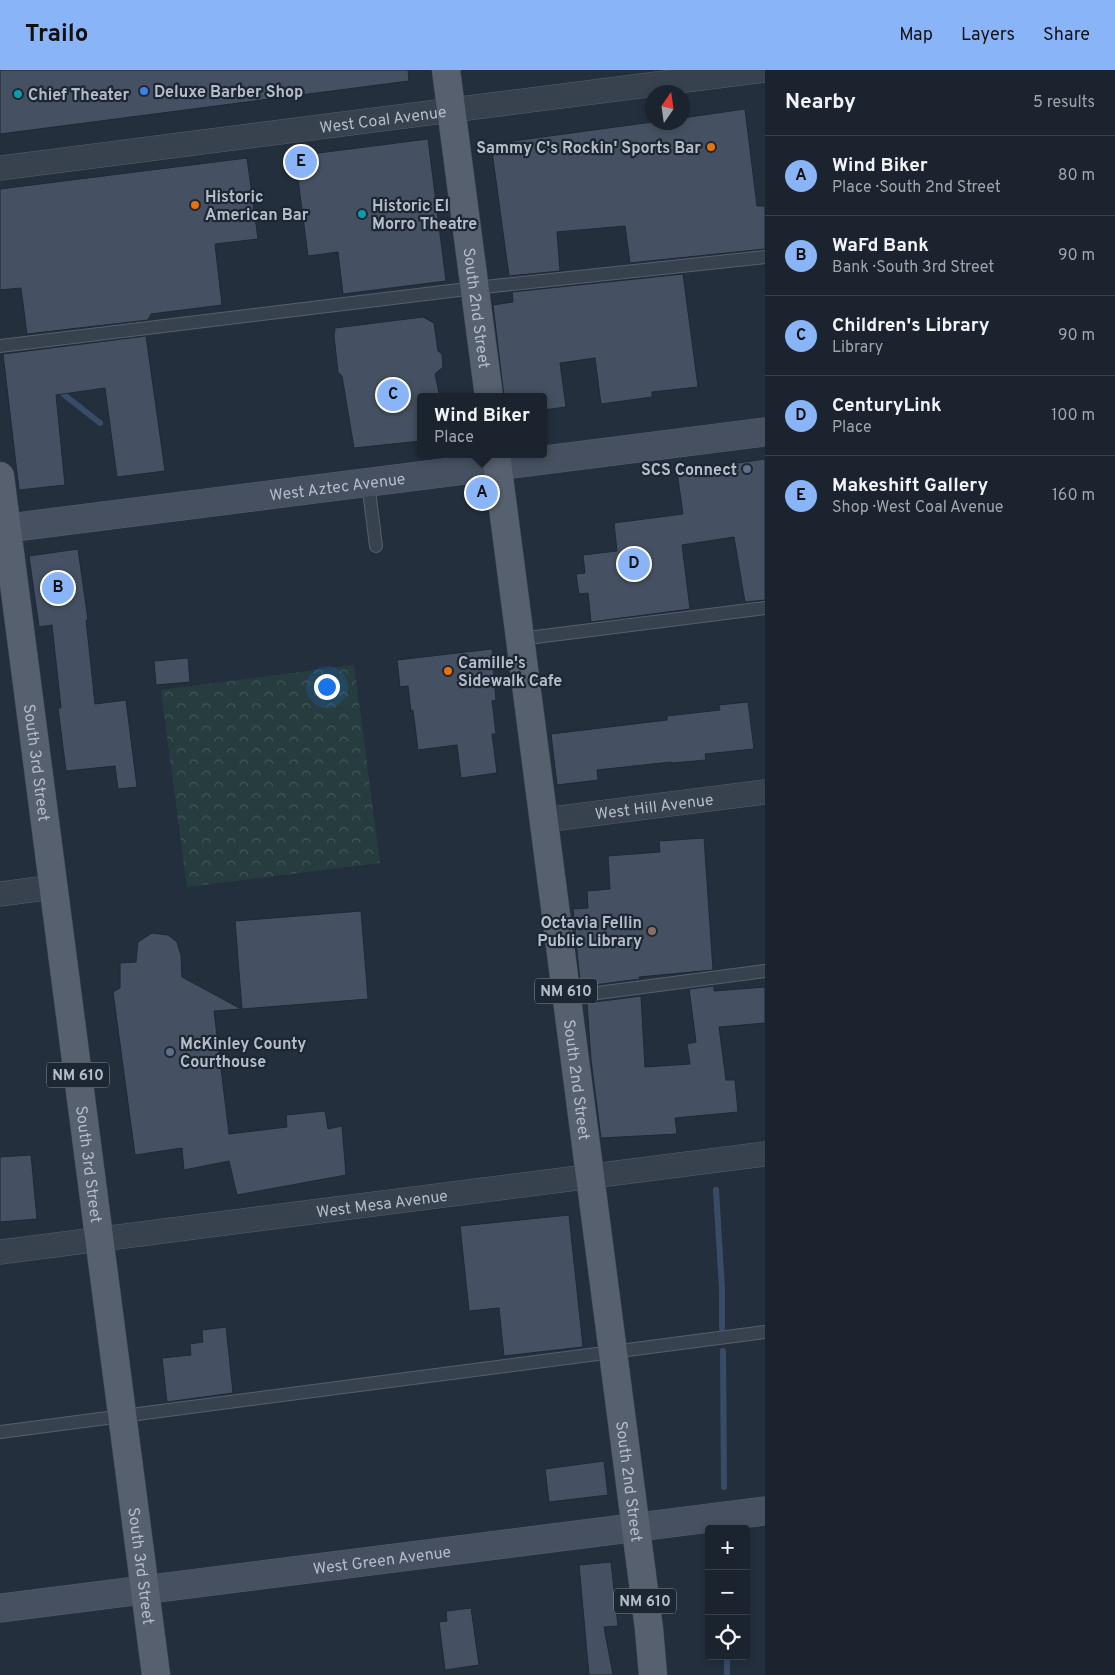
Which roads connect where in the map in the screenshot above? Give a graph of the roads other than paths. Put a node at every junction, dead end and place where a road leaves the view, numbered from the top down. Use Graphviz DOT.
graph roads {
  1 [pos="446,70"];
  2 [pos="765,70"];
  3 [pos="451,110"];
  4 [pos="0,168"];
  5 [pos="765,257"];
  6 [pos="475,288"];
  7 [pos="0,346"];
  8 [pos="488,393"];
  9 [pos="765,432"];
  10 [pos="547,455"];
  11 [pos="516,458"];
  12 [pos="497,460"];
  13 [pos="0,476"];
  14 [pos="368,482"];
  15 [pos="3,528"];
  16 [pos="376,546"];
  17 [pos="765,608"];
  18 [pos="520,639"];
  19 [pos="765,792"];
  20 [pos="544,820"];
  21 [pos="53,887"];
  22 [pos="0,894"];
  23 [pos="765,971"];
  24 [pos="567,997"];
  25 [pos="765,1154"];
  26 [pos="590,1177"];
  27 [pos="99,1239"];
  28 [pos="0,1252"];
  29 [pos="765,1332"];
  30 [pos="613,1352"];
  31 [pos="122,1417"];
  32 [pos="0,1432"];
  33 [pos="765,1511"];
  34 [pos="636,1527"];
  35 [pos="145,1590"];
  36 [pos="0,1608"];
  37 [pos="156,1675"];
  38 [pos="653,1675"];
  1 -- 3 [label="main road, South 2nd Street"];
  2 -- 3 [label="street, West Coal Avenue"];
  3 -- 4 [label="street, West Coal Avenue"];
  3 -- 6 [label="main road, South 2nd Street"];
  5 -- 6 [label="lane"];
  6 -- 7 [label="lane"];
  6 -- 8 [label="main road, South 2nd Street"];
  9 -- 10 [label="street, West Aztec Avenue"];
  11 -- 12 [label="street, West Aztec Avenue"];
  12 -- 14 [label="street, West Aztec Avenue"];
  12 -- 18 [label="main road, South 2nd Street / NM 610"];
  13 -- 15 [label="main road, South 3rd Street / NM 610"];
  14 -- 15 [label="street, West Aztec Avenue"];
  14 -- 16 [label="lane"];
  15 -- 21 [label="main road, South 3rd Street / NM 610"];
  17 -- 18 [label="lane"];
  18 -- 20 [label="main road, South 2nd Street / NM 610"];
  19 -- 20 [label="street, West Hill Avenue"];
  20 -- 24 [label="main road, South 2nd Street / NM 610"];
  21 -- 22 [label="street"];
  21 -- 27 [label="main road, South 3rd Street / NM 610"];
  23 -- 24 [label="lane"];
  24 -- 26 [label="main road, South 2nd Street / NM 610"];
  25 -- 26 [label="street, West Mesa Avenue"];
  26 -- 27 [label="street, West Mesa Avenue"];
  26 -- 30 [label="main road, South 2nd Street / NM 610"];
  27 -- 28 [label="street, West Mesa Avenue"];
  27 -- 31 [label="main road, South 3rd Street / NM 610"];
  29 -- 30 [label="lane"];
  30 -- 31 [label="lane"];
  30 -- 34 [label="main road, South 2nd Street / NM 610"];
  31 -- 32 [label="lane"];
  31 -- 35 [label="main road, South 3rd Street / NM 610"];
  33 -- 34 [label="street, West Green Avenue"];
  34 -- 35 [label="street, West Green Avenue"];
  34 -- 38 [label="main road, South 2nd Street / NM 610"];
  35 -- 36 [label="street, West Green Avenue"];
  35 -- 37 [label="main road, South 3rd Street / NM 610"];
}
